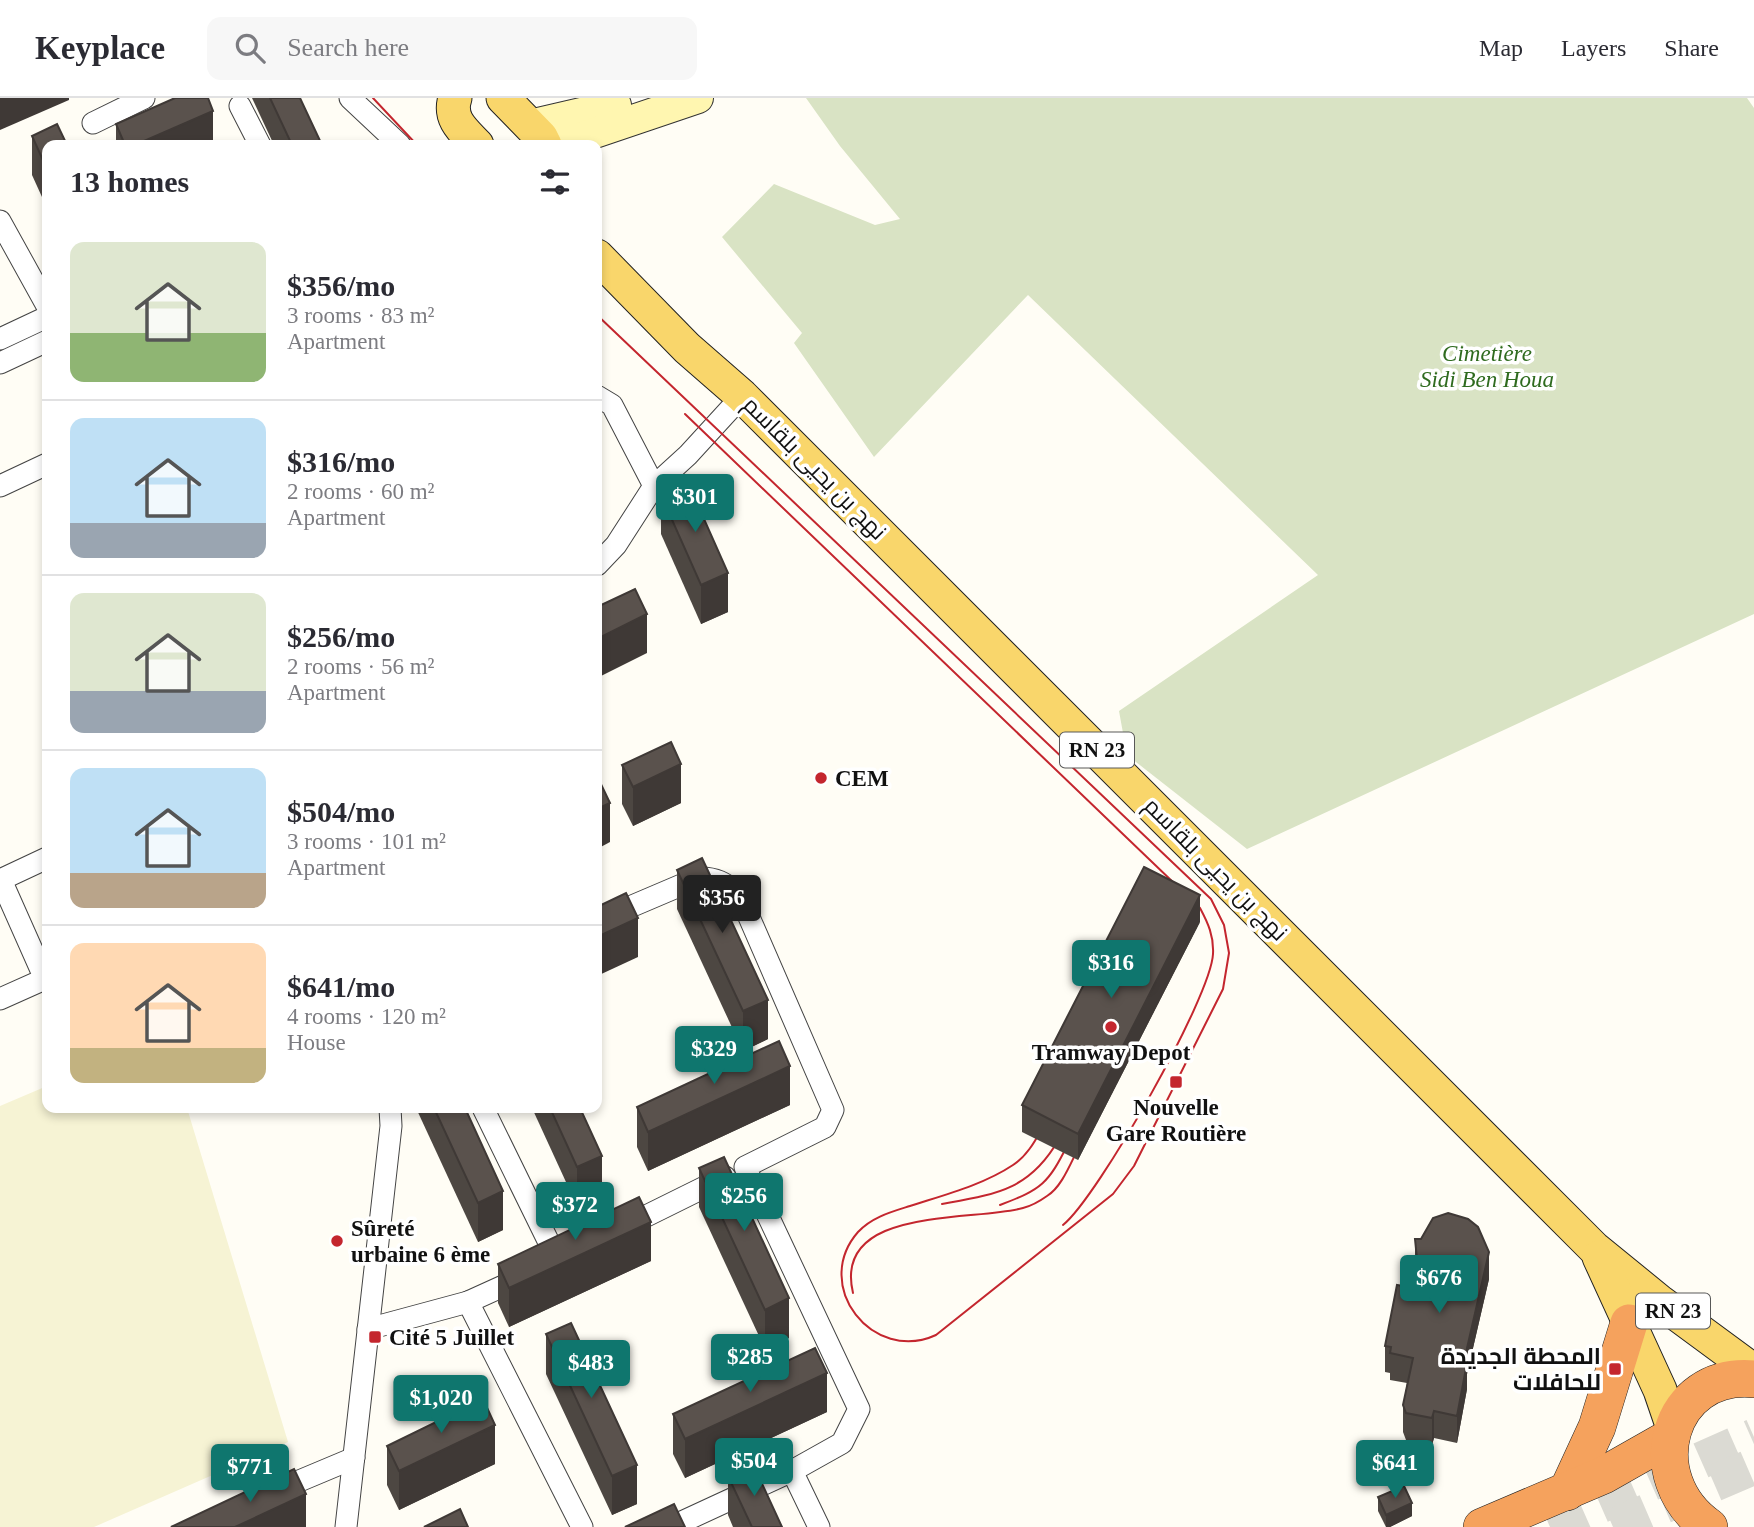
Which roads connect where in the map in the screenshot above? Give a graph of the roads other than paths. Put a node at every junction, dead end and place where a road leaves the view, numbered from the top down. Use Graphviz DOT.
graph roads {
  1 [pos="144,98"];
  2 [pos="350,98"];
  3 [pos="503,98"];
  4 [pos="636,98"];
  5 [pos="698,98"];
  6 [pos="450,101"];
  7 [pos="240,106"];
  8 [pos="93,122"];
  9 [pos="537,135"];
  10 [pos="257,140"];
  11 [pos="395,140"];
  12 [pos="472,140"];
  13 [pos="574,140"];
  14 [pos="0,221"];
  15 [pos="602,261"];
  16 [pos="42,297"];
  17 [pos="42,319"];
  18 [pos="0,340"];
  19 [pos="42,343"];
  20 [pos="0,363"];
  21 [pos="743,396"];
  22 [pos="602,399"];
  23 [pos="42,466"];
  24 [pos="0,486"];
  25 [pos="654,486"];
  26 [pos="602,560"];
  27 [pos="42,860"];
  28 [pos="1,880"];
  29 [pos="602,920"];
  30 [pos="42,970"];
  31 [pos="42,981"];
  32 [pos="0,999"];
  33 [pos="390,1113"];
  34 [pos="486,1113"];
  35 [pos="745,1167"];
  36 [pos="608,1236"];
  37 [pos="1594,1248"];
  38 [pos="468,1302"];
  39 [pos="1629,1323"];
  40 [pos="368,1329"];
  41 [pos="1754,1371"];
  42 [pos="1754,1379"];
  43 [pos="1672,1433"];
  44 [pos="354,1458"];
  45 [pos="792,1471"];
  46 [pos="1567,1492"];
  47 [pos="251,1501"];
  48 [pos="346,1527"];
  49 [pos="582,1527"];
  50 [pos="671,1527"];
  51 [pos="818,1527"];
  52 [pos="1482,1527"];
  53 [pos="1709,1527"];
  1 -- 8 [label="street"];
  2 -- 11 [label="street"];
  3 -- 9 [label="main road"];
  4 -- 9 [label="main road"];
  5 -- 13 [label="main road"];
  6 -- 12 [label="main road"];
  7 -- 10 [label="street"];
  14 -- 16 [label="street"];
  15 -- 21 [label="main road, نهج بن يحيى بلقاسم / RN 23"];
  17 -- 18 [label="street"];
  19 -- 20 [label="street"];
  21 -- 25 [label="street"];
  21 -- 37 [label="main road, نهج بن يحيى بلقاسم / RN 23"];
  22 -- 25 [label="street"];
  23 -- 24 [label="street"];
  25 -- 26 [label="street"];
  27 -- 28 [label="street"];
  28 -- 30 [label="street"];
  29 -- 35 [label="street"];
  31 -- 32 [label="street"];
  33 -- 40 [label="street"];
  34 -- 38 [label="street"];
  35 -- 36 [label="street"];
  35 -- 45 [label="street"];
  37 -- 39 [label="main road, نهج بن يحيى بلقاسم / RN 23"];
  37 -- 41 [label="main road, نهج بن يحيى بلقاسم / RN 23"];
  38 -- 40 [label="street"];
  38 -- 49 [label="street"];
  39 -- 43 [label="main road, نهج بن يحيى بلقاسم / RN 23"];
  39 -- 46 [label="highway"];
  40 -- 44 [label="street"];
  42 -- 43 [label="highway"];
  43 -- 46 [label="highway"];
  43 -- 53 [label="highway"];
  44 -- 47 [label="street"];
  44 -- 48 [label="street"];
  45 -- 50 [label="street"];
  45 -- 51 [label="street"];
  46 -- 52 [label="highway"];
}
